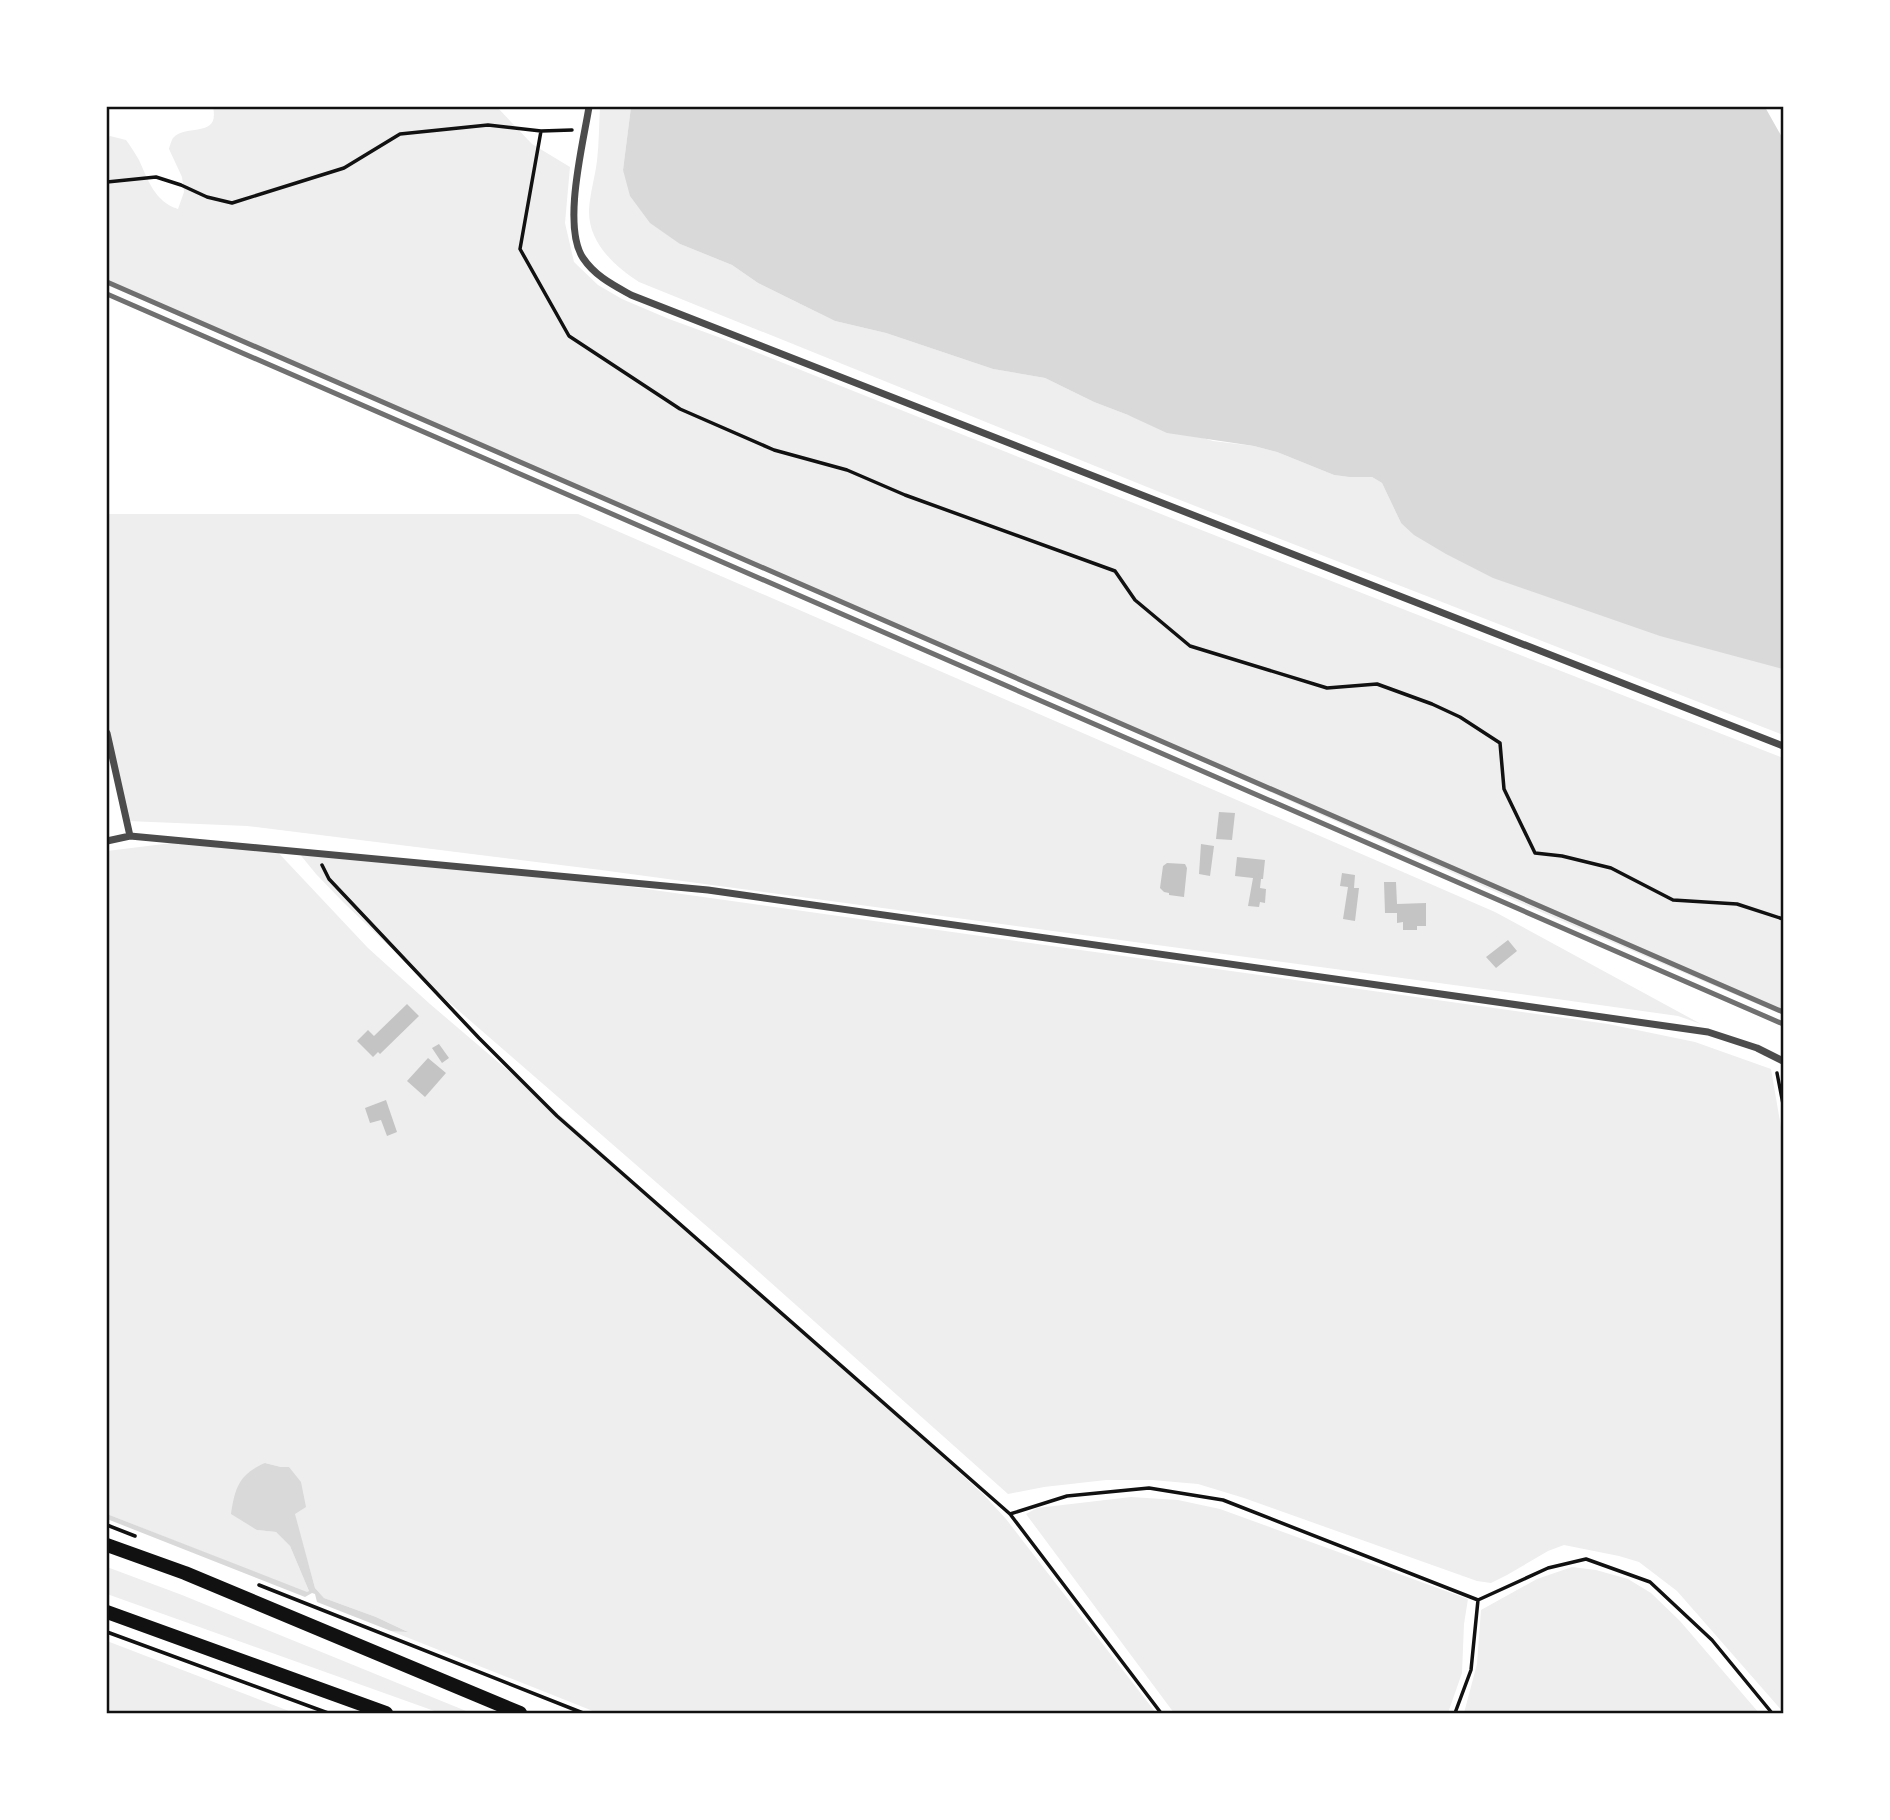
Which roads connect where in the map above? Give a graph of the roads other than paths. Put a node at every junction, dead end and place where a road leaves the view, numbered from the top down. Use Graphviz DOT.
graph roads {
  1 [pos="589,107"];
  2 [pos="107,733"];
  3 [pos="1783,746"];
  4 [pos="130,836"];
  5 [pos="107,841"];
  6 [pos="1783,1061"];
  7 [pos="107,1545"];
  8 [pos="107,1612"];
  9 [pos="386,1713"];
  10 [pos="520,1713"];
  1 -- 3 [label="street"];
  2 -- 4 [label="street"];
  4 -- 5 [label="street"];
  4 -- 6 [label="street"];
  7 -- 10 [label="main road"];
  8 -- 9 [label="main road"];
}
